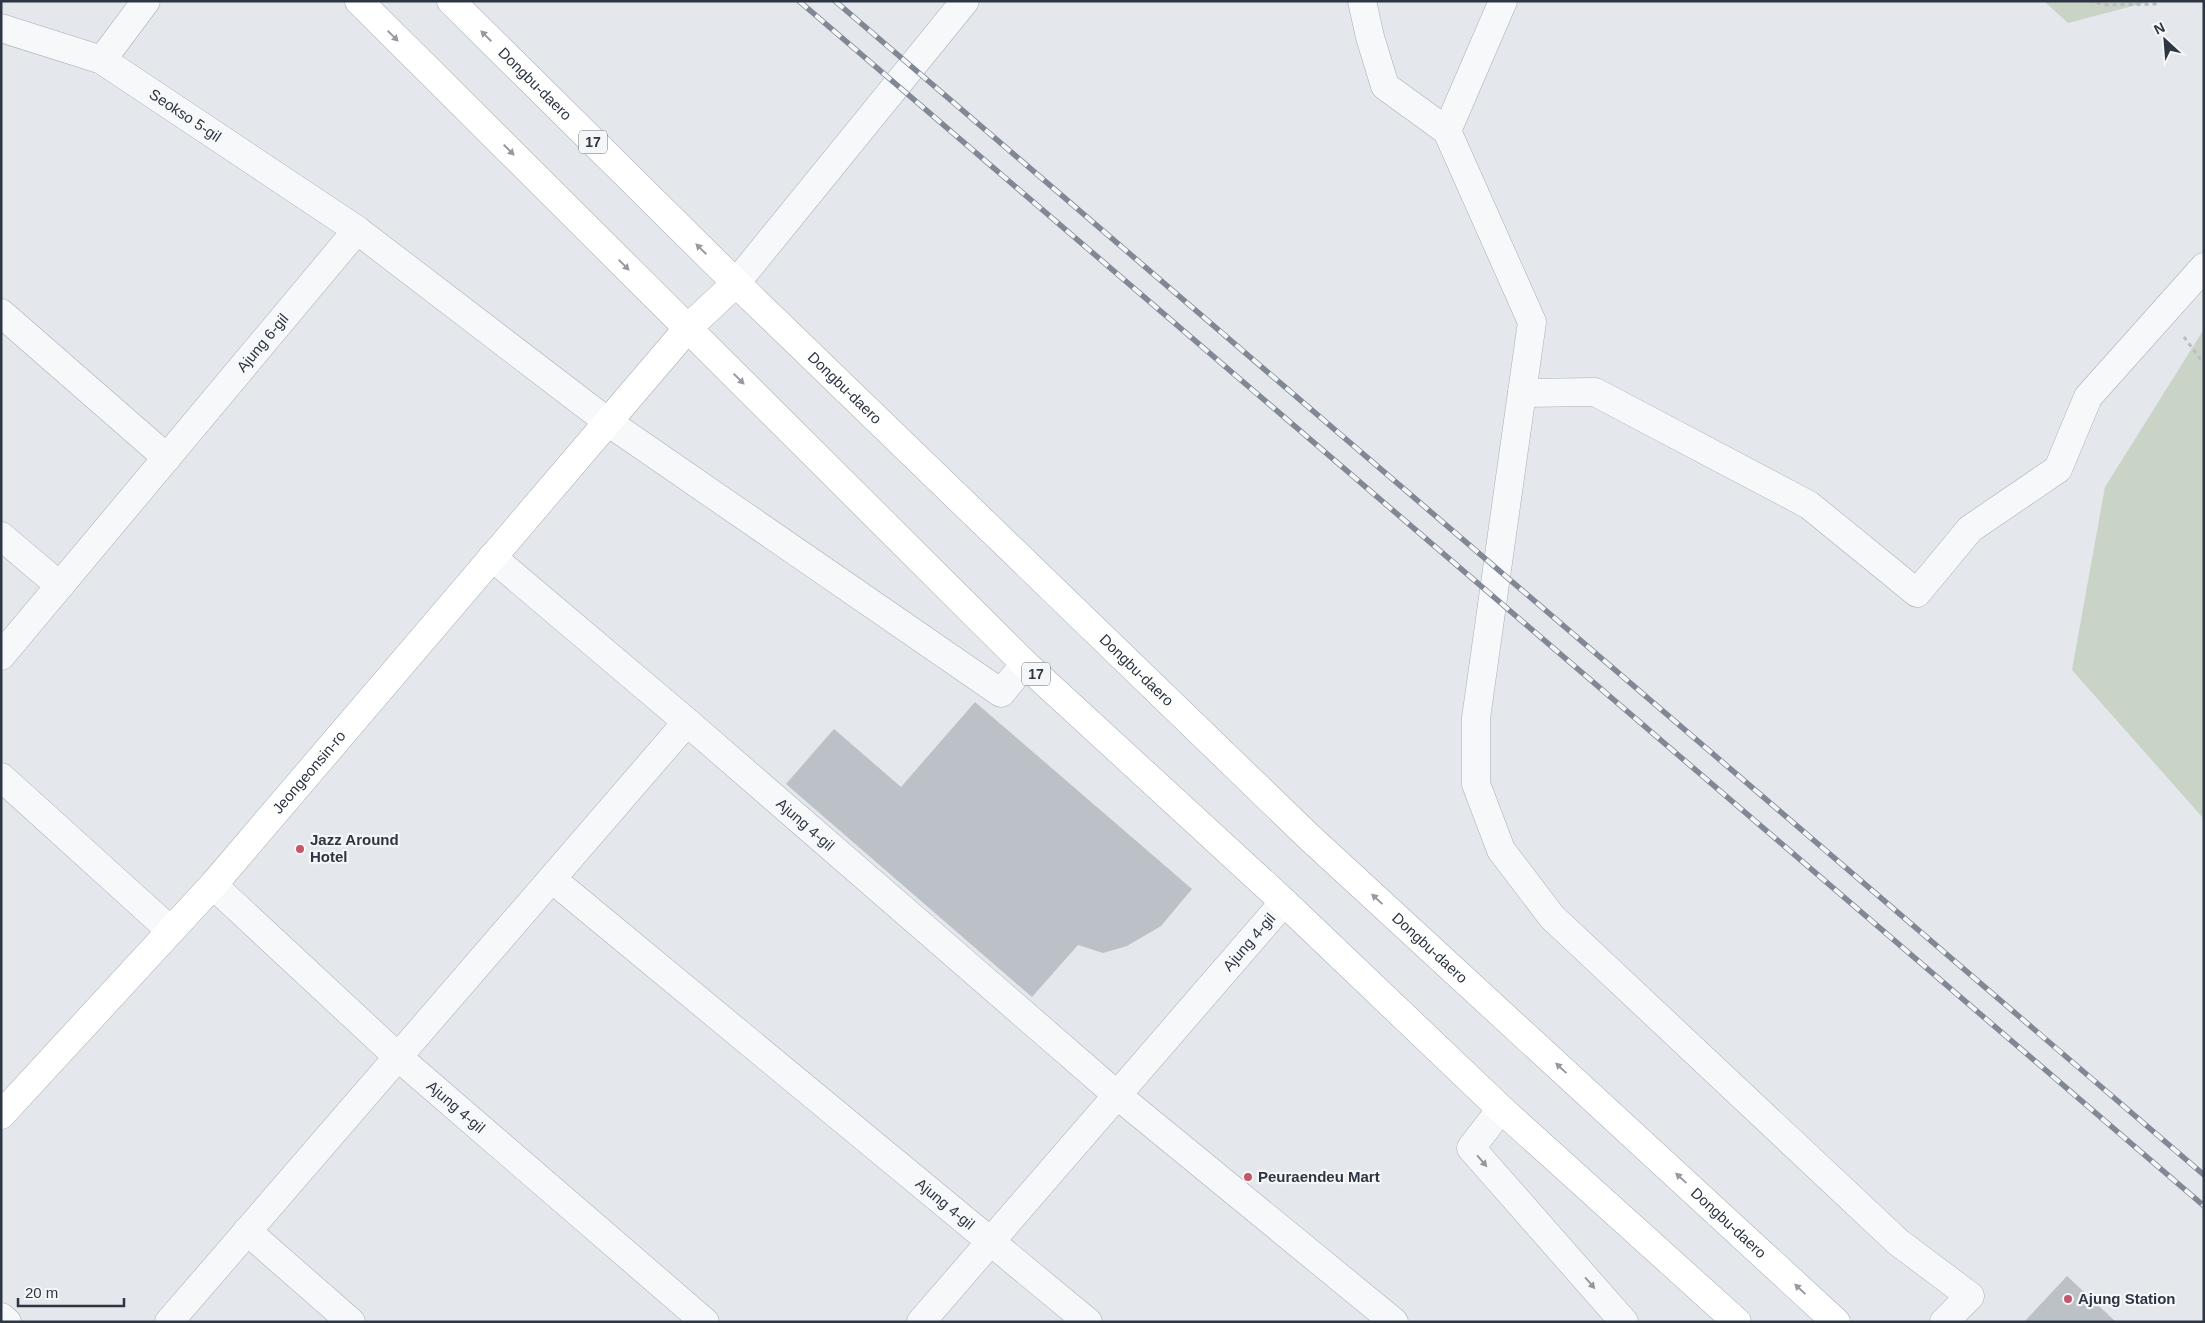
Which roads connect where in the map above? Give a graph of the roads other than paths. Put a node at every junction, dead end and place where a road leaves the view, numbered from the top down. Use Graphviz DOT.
graph roads {
  1 [pos="146,1"];
  2 [pos="359,1"];
  3 [pos="451,1"];
  4 [pos="965,1"];
  5 [pos="1362,1"];
  6 [pos="1503,1"];
  7 [pos="1,28"];
  8 [pos="102,60"];
  9 [pos="1448,131"];
  10 [pos="357,230"];
  11 [pos="2204,267"];
  12 [pos="736,283"];
  13 [pos="1,313"];
  14 [pos="688,328"];
  15 [pos="1522,393"];
  16 [pos="608,422"];
  17 [pos="167,458"];
  18 [pos="1,536"];
  19 [pos="492,556"];
  20 [pos="60,586"];
  21 [pos="1,656"];
  22 [pos="1025,664"];
  23 [pos="687,722"];
  24 [pos="1,777"];
  25 [pos="552,879"];
  26 [pos="213,885"];
  27 [pos="1284,902"];
  28 [pos="170,930"];
  29 [pos="398,1058"];
  30 [pos="1117,1095"];
  31 [pos="1500,1109"];
  32 [pos="1,1115"];
  33 [pos="247,1231"];
  34 [pos="990,1242"];
  35 [pos="1,1317"];
  36 [pos="7,1322"];
  37 [pos="169,1322"];
  38 [pos="350,1322"];
  39 [pos="705,1322"];
  40 [pos="921,1322"];
  41 [pos="1088,1322"];
  42 [pos="1394,1322"];
  43 [pos="1624,1322"];
  44 [pos="1737,1322"];
  45 [pos="1836,1322"];
  46 [pos="1944,1322"];
  1 -- 8 [label="street"];
  2 -- 14 [label="main road, 17, one-way"];
  12 -- 3 [label="main road, Dongbu-daero / 17, one-way"];
  4 -- 12 [label="street"];
  5 -- 9 [label="street"];
  6 -- 9 [label="street"];
  7 -- 8 [label="street, Seokso 5-gil"];
  8 -- 10 [label="street, Seokso 5-gil"];
  9 -- 15 [label="street"];
  10 -- 16 [label="street, Seokso 5-gil"];
  10 -- 17 [label="street, Ajung 6-gil"];
  11 -- 15 [label="street"];
  12 -- 14 [label="main road, Jeongeonsin-ro"];
  45 -- 12 [label="main road, Dongbu-daero / 17, one-way"];
  13 -- 17 [label="street"];
  14 -- 16 [label="main road, Jeongeonsin-ro"];
  14 -- 22 [label="main road, 17, one-way"];
  15 -- 46 [label="street"];
  16 -- 19 [label="main road, Jeongeonsin-ro"];
  16 -- 22 [label="street, Seokso 5-gil"];
  17 -- 20 [label="street, Ajung 6-gil"];
  18 -- 20 [label="street"];
  19 -- 23 [label="street, Ajung 4-gil"];
  19 -- 26 [label="main road, Jeongeonsin-ro"];
  20 -- 21 [label="street, Ajung 6-gil"];
  22 -- 27 [label="main road, 17"];
  23 -- 25 [label="street"];
  23 -- 30 [label="street, Ajung 4-gil"];
  24 -- 28 [label="street"];
  25 -- 29 [label="street"];
  25 -- 34 [label="street, Ajung 4-gil"];
  26 -- 28 [label="main road, Jeongeonsin-ro"];
  26 -- 29 [label="street, Ajung 4-gil"];
  27 -- 30 [label="street, Ajung 4-gil"];
  27 -- 31 [label="main road, 17"];
  28 -- 32 [label="main road, Jeongeonsin-ro"];
  29 -- 33 [label="street"];
  29 -- 39 [label="street, Ajung 4-gil"];
  30 -- 34 [label="street, Ajung 4-gil"];
  30 -- 42 [label="street, Ajung 4-gil"];
  31 -- 43 [label="street, one-way"];
  31 -- 44 [label="main road, 17"];
  33 -- 37 [label="street"];
  33 -- 38 [label="street"];
  34 -- 40 [label="street, Ajung 4-gil"];
  34 -- 41 [label="street, Ajung 4-gil"];
  35 -- 36 [label="street"];
}
